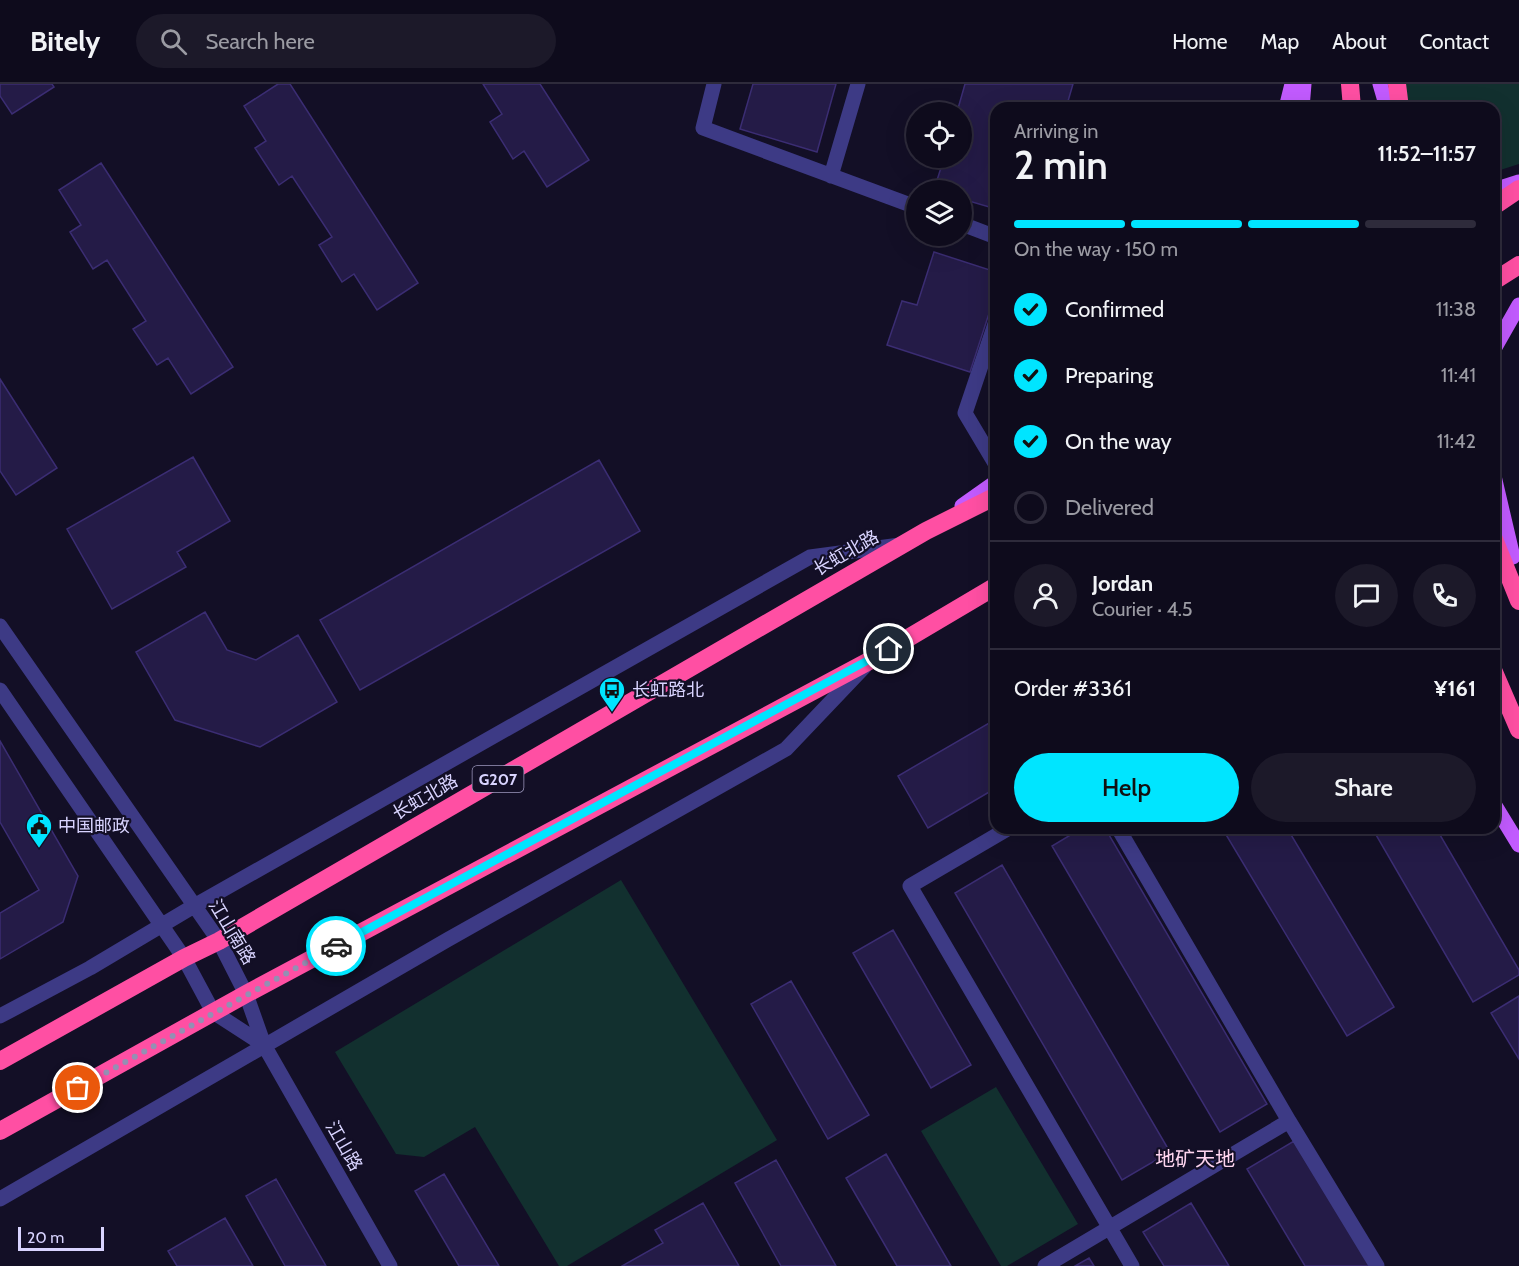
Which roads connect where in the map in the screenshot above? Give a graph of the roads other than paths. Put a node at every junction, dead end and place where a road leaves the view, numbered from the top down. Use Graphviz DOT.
graph roads {
  1 [pos="714,84"];
  2 [pos="858,84"];
  3 [pos="1292,84"];
  4 [pos="1304,84"];
  5 [pos="1350,84"];
  6 [pos="1378,84"];
  7 [pos="1396,84"];
  8 [pos="1288,102"];
  9 [pos="1302,102"];
  10 [pos="1352,102"];
  11 [pos="1380,102"];
  12 [pos="1385,102"];
  13 [pos="1399,102"];
  14 [pos="831,176"];
  15 [pos="1519,182"];
  16 [pos="1500,188"];
  17 [pos="1519,189"];
  18 [pos="1500,202"];
  19 [pos="906,203"];
  20 [pos="972,228"];
  21 [pos="990,235"];
  22 [pos="1519,265"];
  23 [pos="1500,277"];
  24 [pos="1519,305"];
  25 [pos="1500,338"];
  26 [pos="990,339"];
  27 [pos="990,455"];
  28 [pos="990,486"];
  29 [pos="990,499"];
  30 [pos="1500,499"];
  31 [pos="1500,526"];
  32 [pos="926,531"];
  33 [pos="903,544"];
  34 [pos="1500,554"];
  35 [pos="1516,562"];
  36 [pos="990,590"];
  37 [pos="1519,601"];
  38 [pos="0,626"];
  39 [pos="871,660"];
  40 [pos="1500,686"];
  41 [pos="0,690"];
  42 [pos="1519,730"];
  43 [pos="1500,814"];
  44 [pos="999,834"];
  45 [pos="1122,834"];
  46 [pos="1519,845"];
  47 [pos="194,906"];
  48 [pos="162,924"];
  49 [pos="219,940"];
  50 [pos="184,957"];
  51 [pos="246,994"];
  52 [pos="213,1012"];
  53 [pos="0,1016"];
  54 [pos="264,1045"];
  55 [pos="0,1061"];
  56 [pos="1289,1121"];
  57 [pos="0,1131"];
  58 [pos="0,1199"];
  59 [pos="1110,1228"];
  60 [pos="390,1266"];
  61 [pos="1045,1266"];
  62 [pos="1132,1266"];
  63 [pos="1377,1266"];
  1 -- 14 [label="street"];
  2 -- 14 [label="street"];
  3 -- 8 [label="main road"];
  4 -- 9 [label="main road"];
  5 -- 10 [label="highway"];
  6 -- 11 [label="main road"];
  6 -- 12 [label="main road"];
  7 -- 13 [label="highway"];
  14 -- 19 [label="street"];
  15 -- 16 [label="main road"];
  17 -- 18 [label="highway"];
  20 -- 21 [label="street"];
  22 -- 23 [label="highway"];
  24 -- 25 [label="main road"];
  26 -- 27 [label="street"];
  28 -- 32 [label="main road"];
  29 -- 32 [label="highway, 长虹北路 / G207"];
  30 -- 35 [label="main road"];
  31 -- 35 [label="main road"];
  32 -- 33 [label="highway, 长虹北路 / G207"];
  33 -- 47 [label="street"];
  33 -- 49 [label="highway, 长虹北路 / G207"];
  34 -- 37 [label="highway"];
  36 -- 39 [label="highway"];
  38 -- 47 [label="street, 江山南路"];
  39 -- 51 [label="highway"];
  39 -- 54 [label="street"];
  40 -- 42 [label="highway"];
  41 -- 48 [label="street"];
  43 -- 46 [label="main road"];
  44 -- 59 [label="street"];
  45 -- 56 [label="street"];
  47 -- 48 [label="street"];
  47 -- 49 [label="street, 江山南路"];
  48 -- 50 [label="street"];
  48 -- 53 [label="street"];
  49 -- 50 [label="highway, 长虹北路 / G207"];
  49 -- 51 [label="street, 江山南路"];
  50 -- 52 [label="street"];
  50 -- 55 [label="highway, 长虹北路 / G207"];
  51 -- 52 [label="highway"];
  51 -- 54 [label="street, 江山南路"];
  52 -- 54 [label="street"];
  52 -- 57 [label="highway"];
  54 -- 58 [label="street"];
  54 -- 60 [label="street, 江山路"];
  56 -- 59 [label="street"];
  56 -- 63 [label="street"];
  59 -- 61 [label="street"];
  59 -- 62 [label="street"];
}
